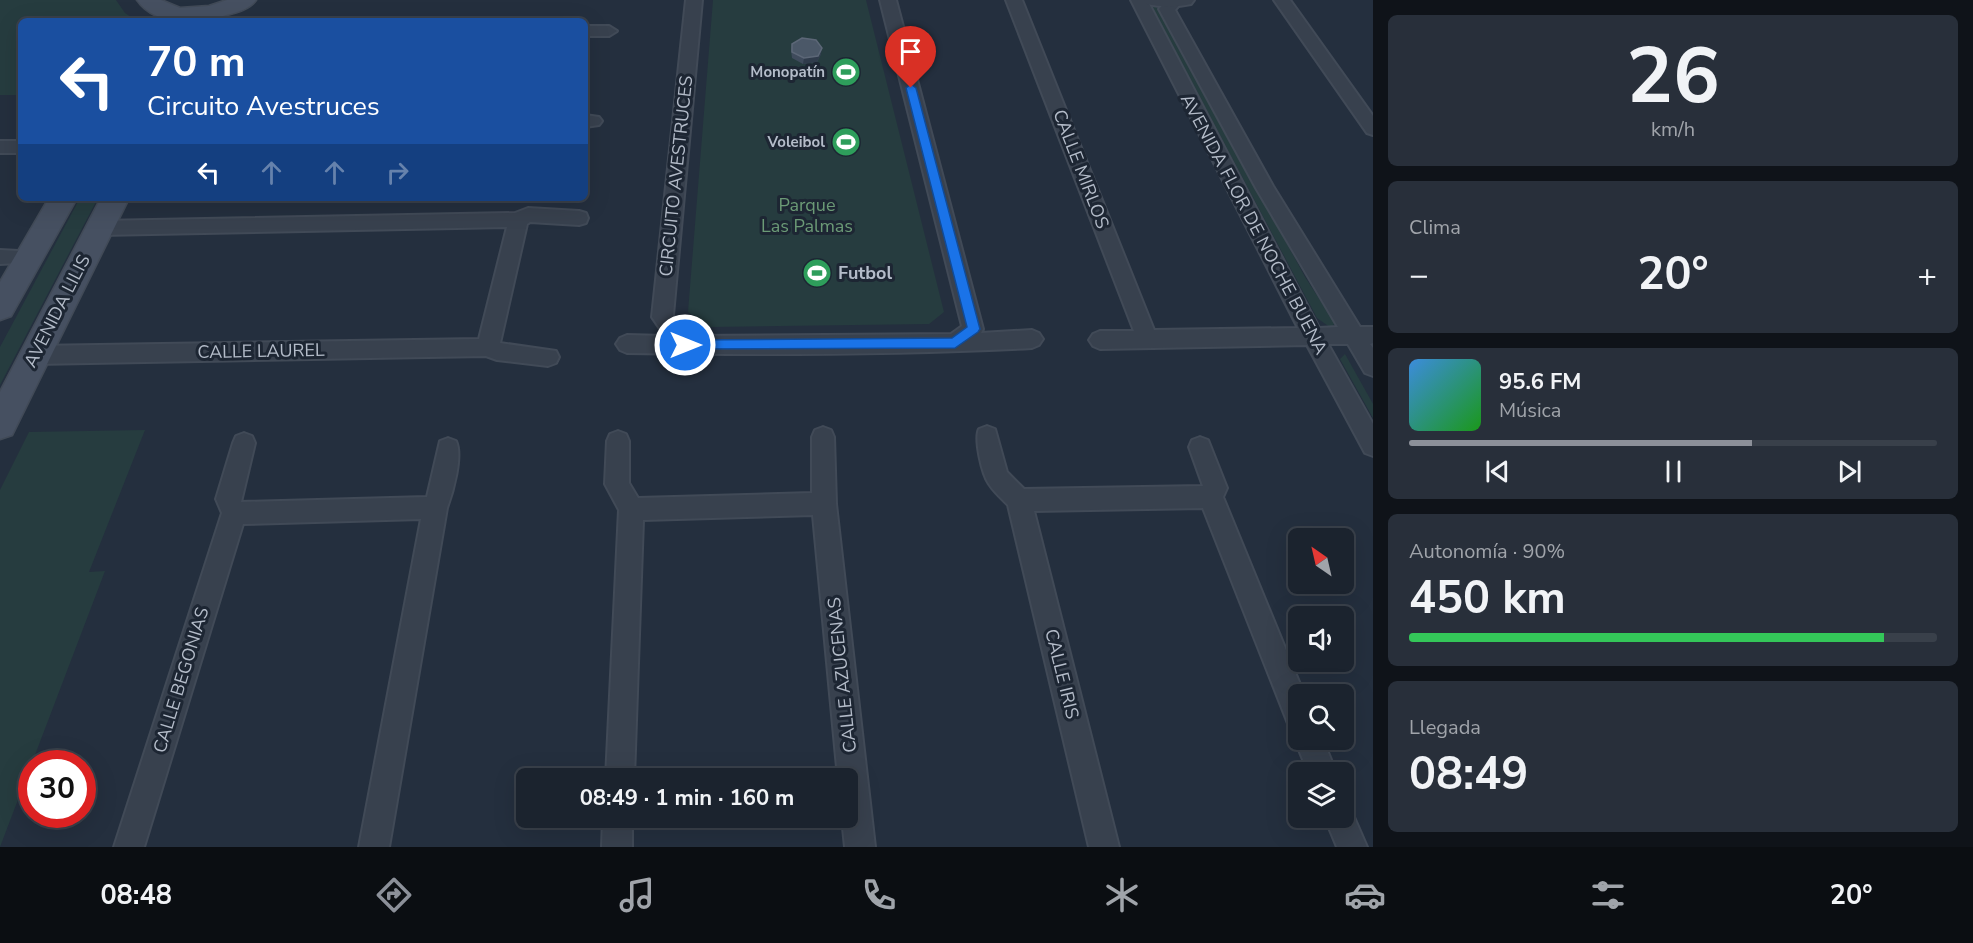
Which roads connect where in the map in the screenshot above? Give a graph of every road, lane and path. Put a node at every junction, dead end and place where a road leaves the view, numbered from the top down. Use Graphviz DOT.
graph roads {
  1 [pos="694,0"];
  2 [pos="888,0"];
  3 [pos="1014,0"];
  4 [pos="1139,0"];
  5 [pos="1154,0"];
  6 [pos="1282,0"];
  7 [pos="1179,1"];
  8 [pos="154,10"];
  9 [pos="227,10"];
  10 [pos="588,31"];
  11 [pos="609,31"];
  12 [pos="1373,129"];
  13 [pos="0,147"];
  14 [pos="18,147"];
  15 [pos="61,201"];
  16 [pos="114,201"];
  17 [pos="579,218"];
  18 [pos="518,220"];
  19 [pos="100,228"];
  20 [pos="30,256"];
  21 [pos="0,257"];
  22 [pos="0,308"];
  23 [pos="1312,335"];
  24 [pos="1364,335"];
  25 [pos="1147,338"];
  26 [pos="1032,339"];
  27 [pos="1100,340"];
  28 [pos="955,343"];
  29 [pos="627,344"];
  30 [pos="685,345"];
  31 [pos="488,347"];
  32 [pos="34,356"];
  33 [pos="548,357"];
  34 [pos="1373,367"];
  35 [pos="0,425"];
  36 [pos="987,436"];
  37 [pos="823,437"];
  38 [pos="618,441"];
  39 [pos="244,442"];
  40 [pos="1373,446"];
  41 [pos="1200,447"];
  42 [pos="448,448"];
  43 [pos="1210,497"];
  44 [pos="1019,500"];
  45 [pos="824,504"];
  46 [pos="435,508"];
  47 [pos="631,509"];
  48 [pos="234,513"];
  49 [pos="1288,689"];
  50 [pos="620,768"];
  51 [pos="618,828"];
  52 [pos="1344,828"];
  53 [pos="129,847"];
  54 [pos="374,847"];
  55 [pos="617,847"];
  56 [pos="860,847"];
  57 [pos="1104,847"];
  58 [pos="1352,847"];
  1 -- 30 [label="street, CIRCUITO AVESTRUCES"];
  2 -- 28 [label="street"];
  3 -- 25 [label="street, CALLE MIRLOS"];
  4 -- 23 [label="street, AVENIDA FLOR DE NOCHE BUENA"];
  5 -- 7 [label="street"];
  6 -- 12 [label="street"];
  7 -- 24 [label="street, AVENIDA FLOR DE NOCHE BUENA"];
  8 -- 9 [label="main road"];
  10 -- 11 [label="street"];
  13 -- 14 [label="street"];
  15 -- 20 [label="main road"];
  16 -- 19 [label="main road, AVENIDA LILIS"];
  17 -- 18 [label="street"];
  18 -- 19 [label="street"];
  18 -- 31 [label="street"];
  19 -- 32 [label="main road, AVENIDA LILIS"];
  20 -- 21 [label="street"];
  20 -- 22 [label="main road"];
  23 -- 24 [label="street"];
  23 -- 25 [label="street"];
  23 -- 40 [label="street, AVENIDA FLOR DE NOCHE BUENA"];
  24 -- 34 [label="street, AVENIDA FLOR DE NOCHE BUENA"];
  25 -- 27 [label="street"];
  26 -- 28 [label="street"];
  28 -- 30 [label="street"];
  29 -- 30 [label="street"];
  31 -- 32 [label="street, CALLE LAUREL"];
  31 -- 33 [label="street, CALLE LAUREL"];
  32 -- 35 [label="main road, AVENIDA LILIS"];
  36 -- 44 [label="street, CALLE IRIS"];
  37 -- 45 [label="street, CALLE AZUCENAS"];
  38 -- 47 [label="street"];
  39 -- 48 [label="street, CALLE BEGONIAS"];
  41 -- 43 [label="street"];
  42 -- 46 [label="street"];
  43 -- 44 [label="street"];
  43 -- 49 [label="street"];
  44 -- 57 [label="street, CALLE IRIS"];
  45 -- 47 [label="street"];
  45 -- 56 [label="street, CALLE AZUCENAS"];
  46 -- 48 [label="street"];
  46 -- 54 [label="street"];
  47 -- 50 [label="street"];
  48 -- 53 [label="street, CALLE BEGONIAS"];
  51 -- 55 [label="street"];
  52 -- 58 [label="street"];
}
